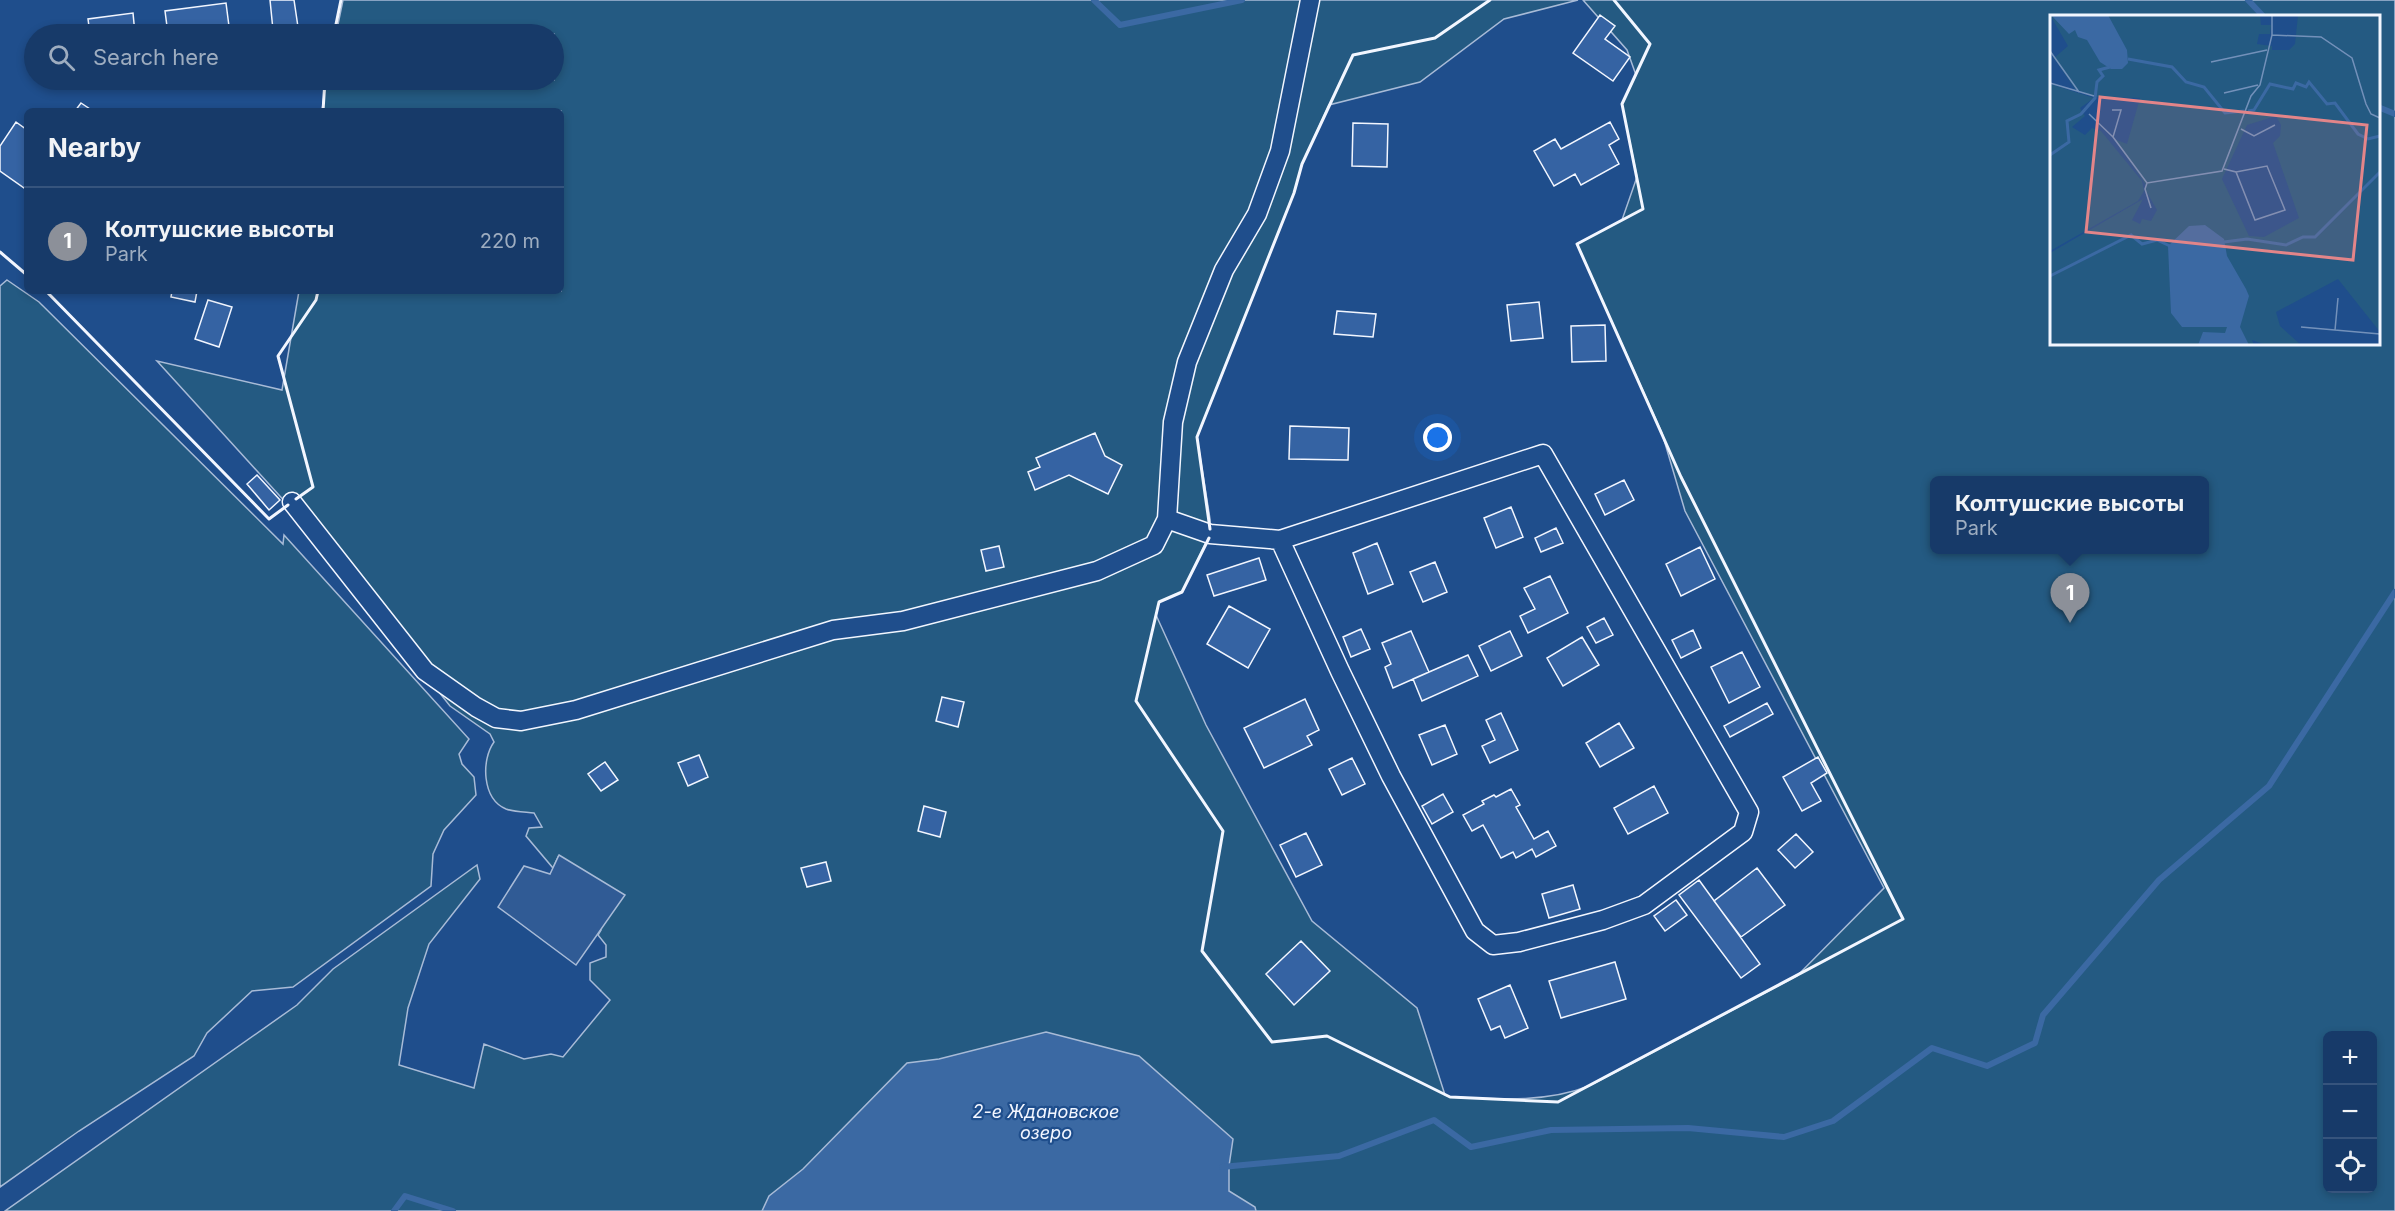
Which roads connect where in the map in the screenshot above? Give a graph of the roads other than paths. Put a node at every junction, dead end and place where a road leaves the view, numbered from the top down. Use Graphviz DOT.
graph roads {
  1 [pos="1310,0"];
  2 [pos="292,502"];
  3 [pos="1167,519"];
  4 [pos="1280,540"];
  1 -- 3 [label="street"];
  2 -- 3 [label="street"];
  3 -- 4 [label="street"];
  4 -- 4 [label="street"];
}
